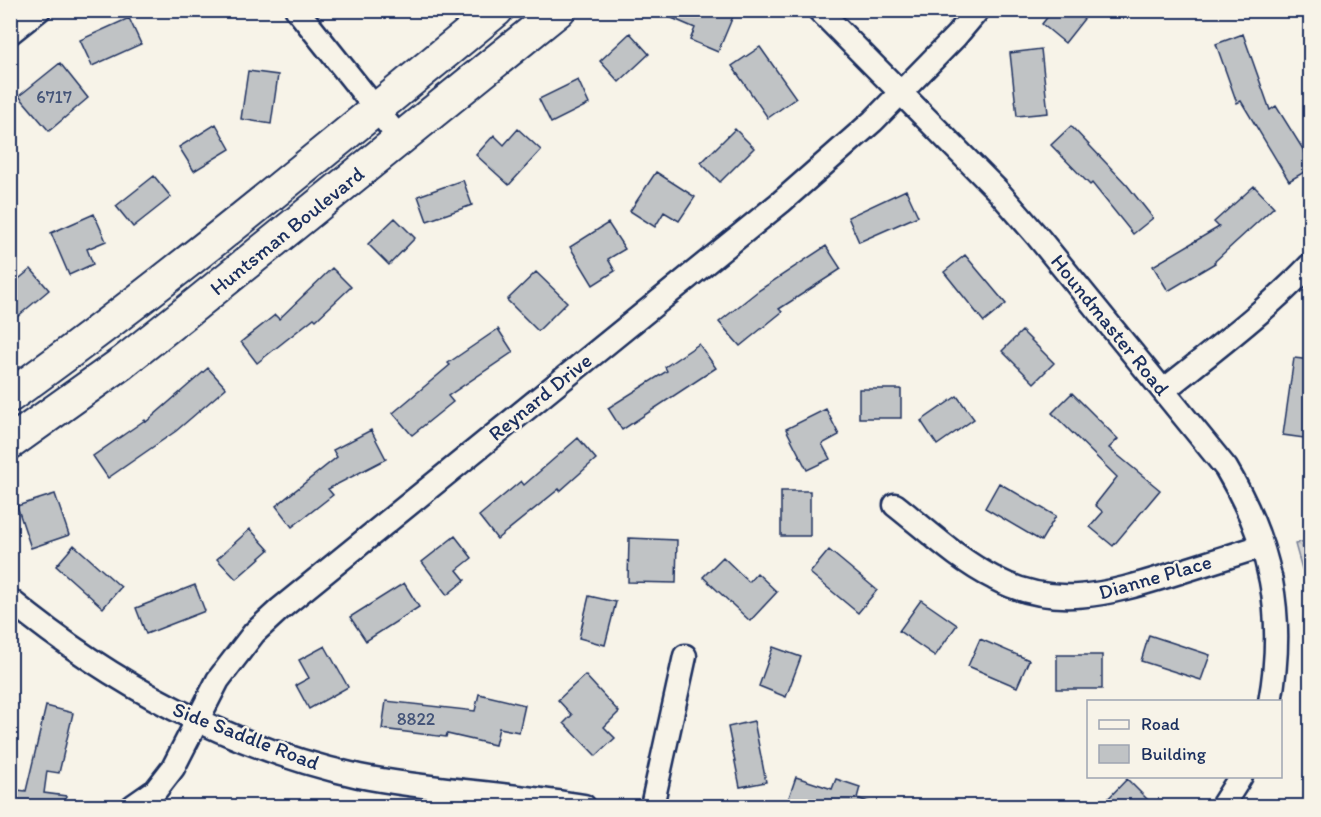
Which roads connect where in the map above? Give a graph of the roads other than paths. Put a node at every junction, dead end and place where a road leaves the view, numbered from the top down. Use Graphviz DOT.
graph roads {
  1 [pos="39,10"];
  2 [pos="297,10"];
  3 [pos="497,10"];
  4 [pos="559,10"];
  5 [pos="819,10"];
  6 [pos="978,10"];
  7 [pos="10,33"];
  8 [pos="901,93"];
  9 [pos="376,108"];
  10 [pos="400,139"];
  11 [pos="1311,264"];
  12 [pos="1164,390"];
  13 [pos="10,396"];
  14 [pos="10,443"];
  15 [pos="895,505"];
  16 [pos="1262,546"];
  17 [pos="10,600"];
  18 [pos="685,656"];
  19 [pos="1269,700"];
  20 [pos="197,719"];
  21 [pos="1240,778"];
  22 [pos="133,807"];
  23 [pos="584,807"];
  24 [pos="652,807"];
  25 [pos="1222,807"];
  1 -- 7 [label="street"];
  2 -- 9 [label="street"];
  3 -- 9 [label="street, Huntsman Boulevard"];
  4 -- 10 [label="street, Huntsman Boulevard"];
  5 -- 8 [label="street, Houndmaster Road"];
  6 -- 8 [label="street, Reynard Drive"];
  8 -- 12 [label="street, Houndmaster Road"];
  8 -- 20 [label="street, Reynard Drive"];
  9 -- 10 [label="street"];
  9 -- 13 [label="street, Huntsman Boulevard"];
  10 -- 14 [label="street, Huntsman Boulevard"];
  11 -- 12 [label="street"];
  12 -- 16 [label="street, Houndmaster Road"];
  15 -- 16 [label="street, Dianne Place"];
  16 -- 19 [label="street, Houndmaster Road"];
  17 -- 20 [label="street, Side Saddle Road"];
  18 -- 24 [label="street"];
  20 -- 22 [label="street, Reynard Drive"];
  20 -- 23 [label="street, Side Saddle Road"];
  21 -- 25 [label="street"];
}
